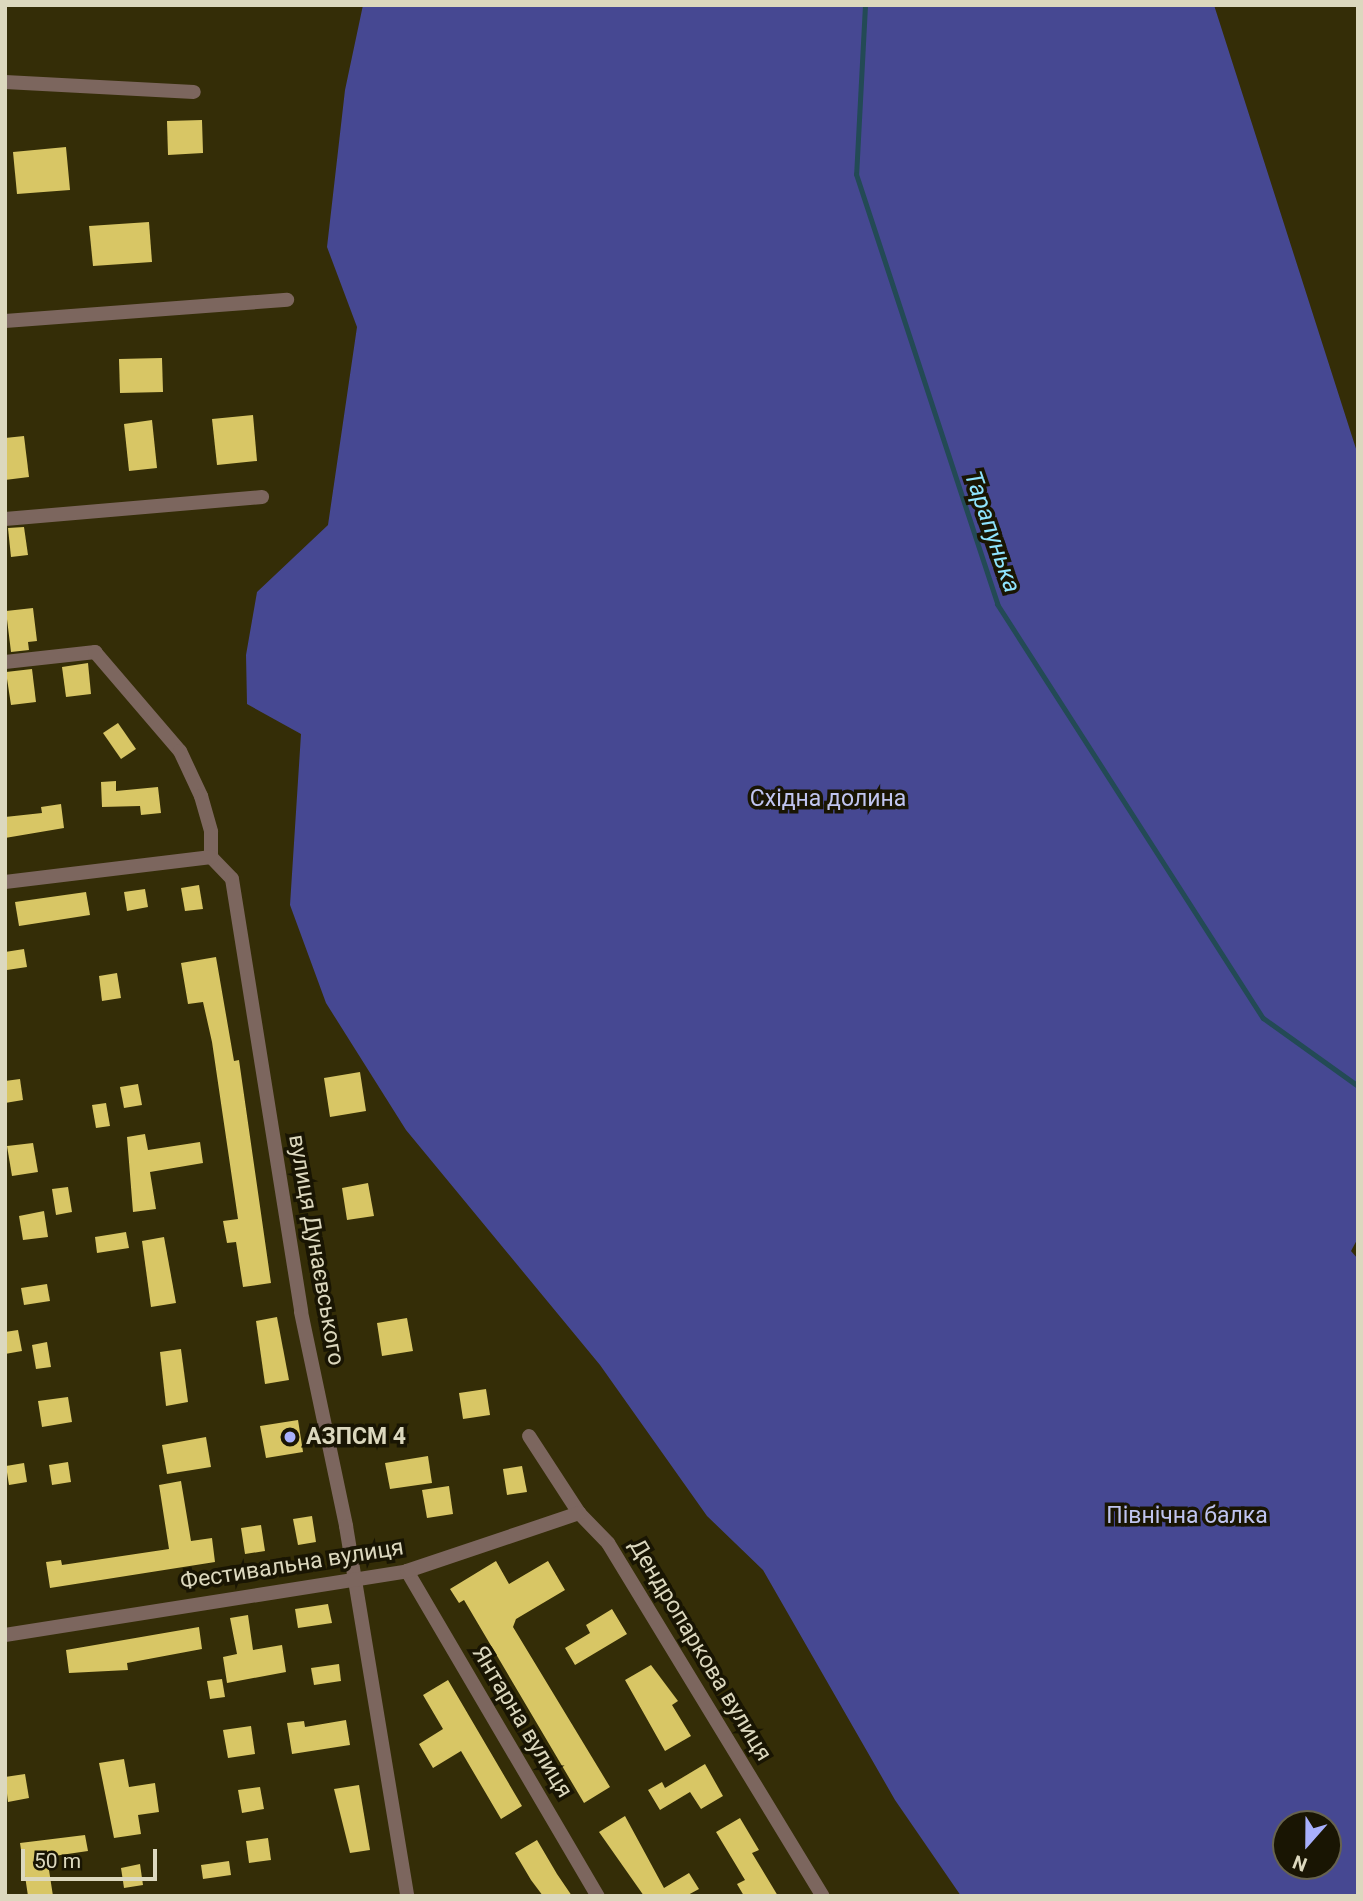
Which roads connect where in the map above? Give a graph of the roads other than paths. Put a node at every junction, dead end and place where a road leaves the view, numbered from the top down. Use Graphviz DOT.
graph roads {
  1 [pos="5,82"];
  2 [pos="194,92"];
  3 [pos="287,300"];
  4 [pos="5,321"];
  5 [pos="261,497"];
  6 [pos="5,519"];
  7 [pos="5,662"];
  8 [pos="211,857"];
  9 [pos="5,881"];
  10 [pos="529,1436"];
  11 [pos="579,1513"];
  12 [pos="407,1571"];
  13 [pos="354,1578"];
  14 [pos="5,1636"];
  15 [pos="407,1896"];
  16 [pos="598,1896"];
  17 [pos="823,1896"];
  1 -- 2 [label="street"];
  3 -- 4 [label="street"];
  5 -- 6 [label="street"];
  7 -- 8 [label="street"];
  8 -- 9 [label="street"];
  8 -- 13 [label="street, вулиця Дунаєвського"];
  10 -- 11 [label="street, Дендропаркова вулиця"];
  11 -- 12 [label="street, Фестивальна вулиця"];
  11 -- 17 [label="street, Дендропаркова вулиця"];
  12 -- 13 [label="street, Фестивальна вулиця"];
  12 -- 16 [label="street, Янтарна вулиця"];
  13 -- 14 [label="street, Фестивальна вулиця"];
  13 -- 15 [label="street, вулиця Дунаєвського"];
}
